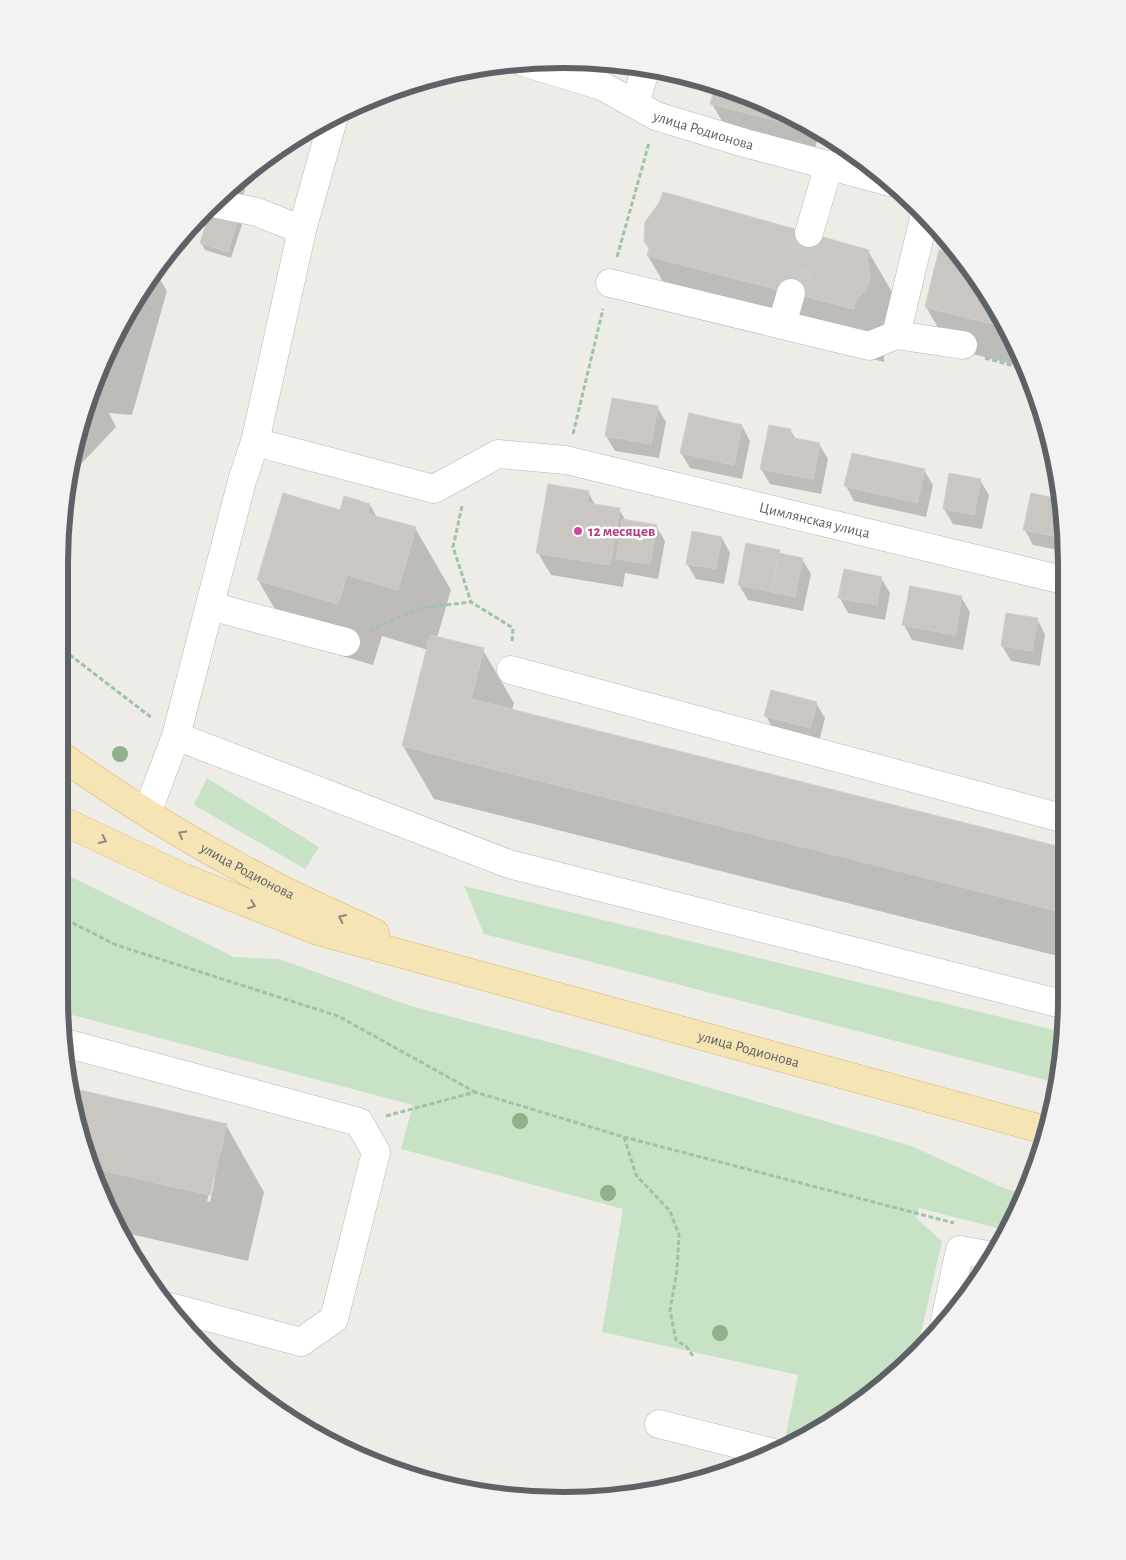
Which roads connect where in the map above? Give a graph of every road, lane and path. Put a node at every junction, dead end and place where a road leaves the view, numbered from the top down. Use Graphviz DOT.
graph roads {
  1 [pos="545,69"];
  2 [pos="644,74"];
  3 [pos="635,103"];
  4 [pos="331,126"];
  5 [pos="829,165"];
  6 [pos="875,178"];
  7 [pos="221,205"];
  8 [pos="923,223"];
  9 [pos="302,230"];
  10 [pos="809,233"];
  11 [pos="610,282"];
  12 [pos="791,293"];
  13 [pos="782,324"];
  14 [pos="896,335"];
  15 [pos="963,345"];
  16 [pos="1018,367"];
  17 [pos="255,442"];
  18 [pos="471,469"];
  19 [pos="1058,579"];
  20 [pos="471,602"];
  21 [pos="210,606"];
  22 [pos="346,642"];
  23 [pos="68,654"];
  24 [pos="511,670"];
  25 [pos="176,736"];
  26 [pos="68,760"];
  27 [pos="147,813"];
  28 [pos="1058,817"];
  29 [pos="68,823"];
  30 [pos="68,921"];
  31 [pos="449,968"];
  32 [pos="1058,1003"];
  33 [pos="70,1044"];
  34 [pos="475,1092"];
  35 [pos="358,1122"];
  36 [pos="1041,1129"];
  37 [pos="624,1138"];
  38 [pos="958,1224"];
  39 [pos="986,1255"];
  40 [pos="178,1309"];
  41 [pos="947,1310"];
  42 [pos="693,1356"];
  43 [pos="658,1424"];
  44 [pos="763,1450"];
  1 -- 3 [label="street, улица Родионова"];
  2 -- 3 [label="street"];
  3 -- 5 [label="street, улица Родионова"];
  4 -- 9 [label="street"];
  5 -- 6 [label="street, улица Родионова"];
  5 -- 10 [label="street"];
  7 -- 9 [label="street"];
  8 -- 14 [label="street"];
  9 -- 17 [label="street"];
  11 -- 13 [label="street"];
  12 -- 13 [label="street"];
  13 -- 14 [label="street"];
  14 -- 15 [label="street"];
  15 -- 16 [label="path"];
  17 -- 18 [label="street, Цимлянская улица"];
  17 -- 21 [label="street"];
  18 -- 19 [label="street, Цимлянская улица"];
  18 -- 20 [label="path"];
  20 -- 22 [label="path"];
  20 -- 24 [label="path"];
  21 -- 22 [label="street"];
  21 -- 25 [label="street"];
  23 -- 25 [label="path"];
  24 -- 28 [label="street"];
  25 -- 27 [label="street"];
  25 -- 32 [label="street"];
  26 -- 27 [label="main road, улица Родионова"];
  31 -- 27 [label="main road, улица Родионова, one-way"];
  29 -- 31 [label="main road, улица Родионова, one-way"];
  30 -- 34 [label="path"];
  31 -- 36 [label="main road, улица Родионова"];
  33 -- 35 [label="street"];
  34 -- 35 [label="path"];
  34 -- 37 [label="path"];
  35 -- 40 [label="street"];
  37 -- 38 [label="path"];
  37 -- 42 [label="path"];
  39 -- 41 [label="street"];
  43 -- 44 [label="street"];
}
